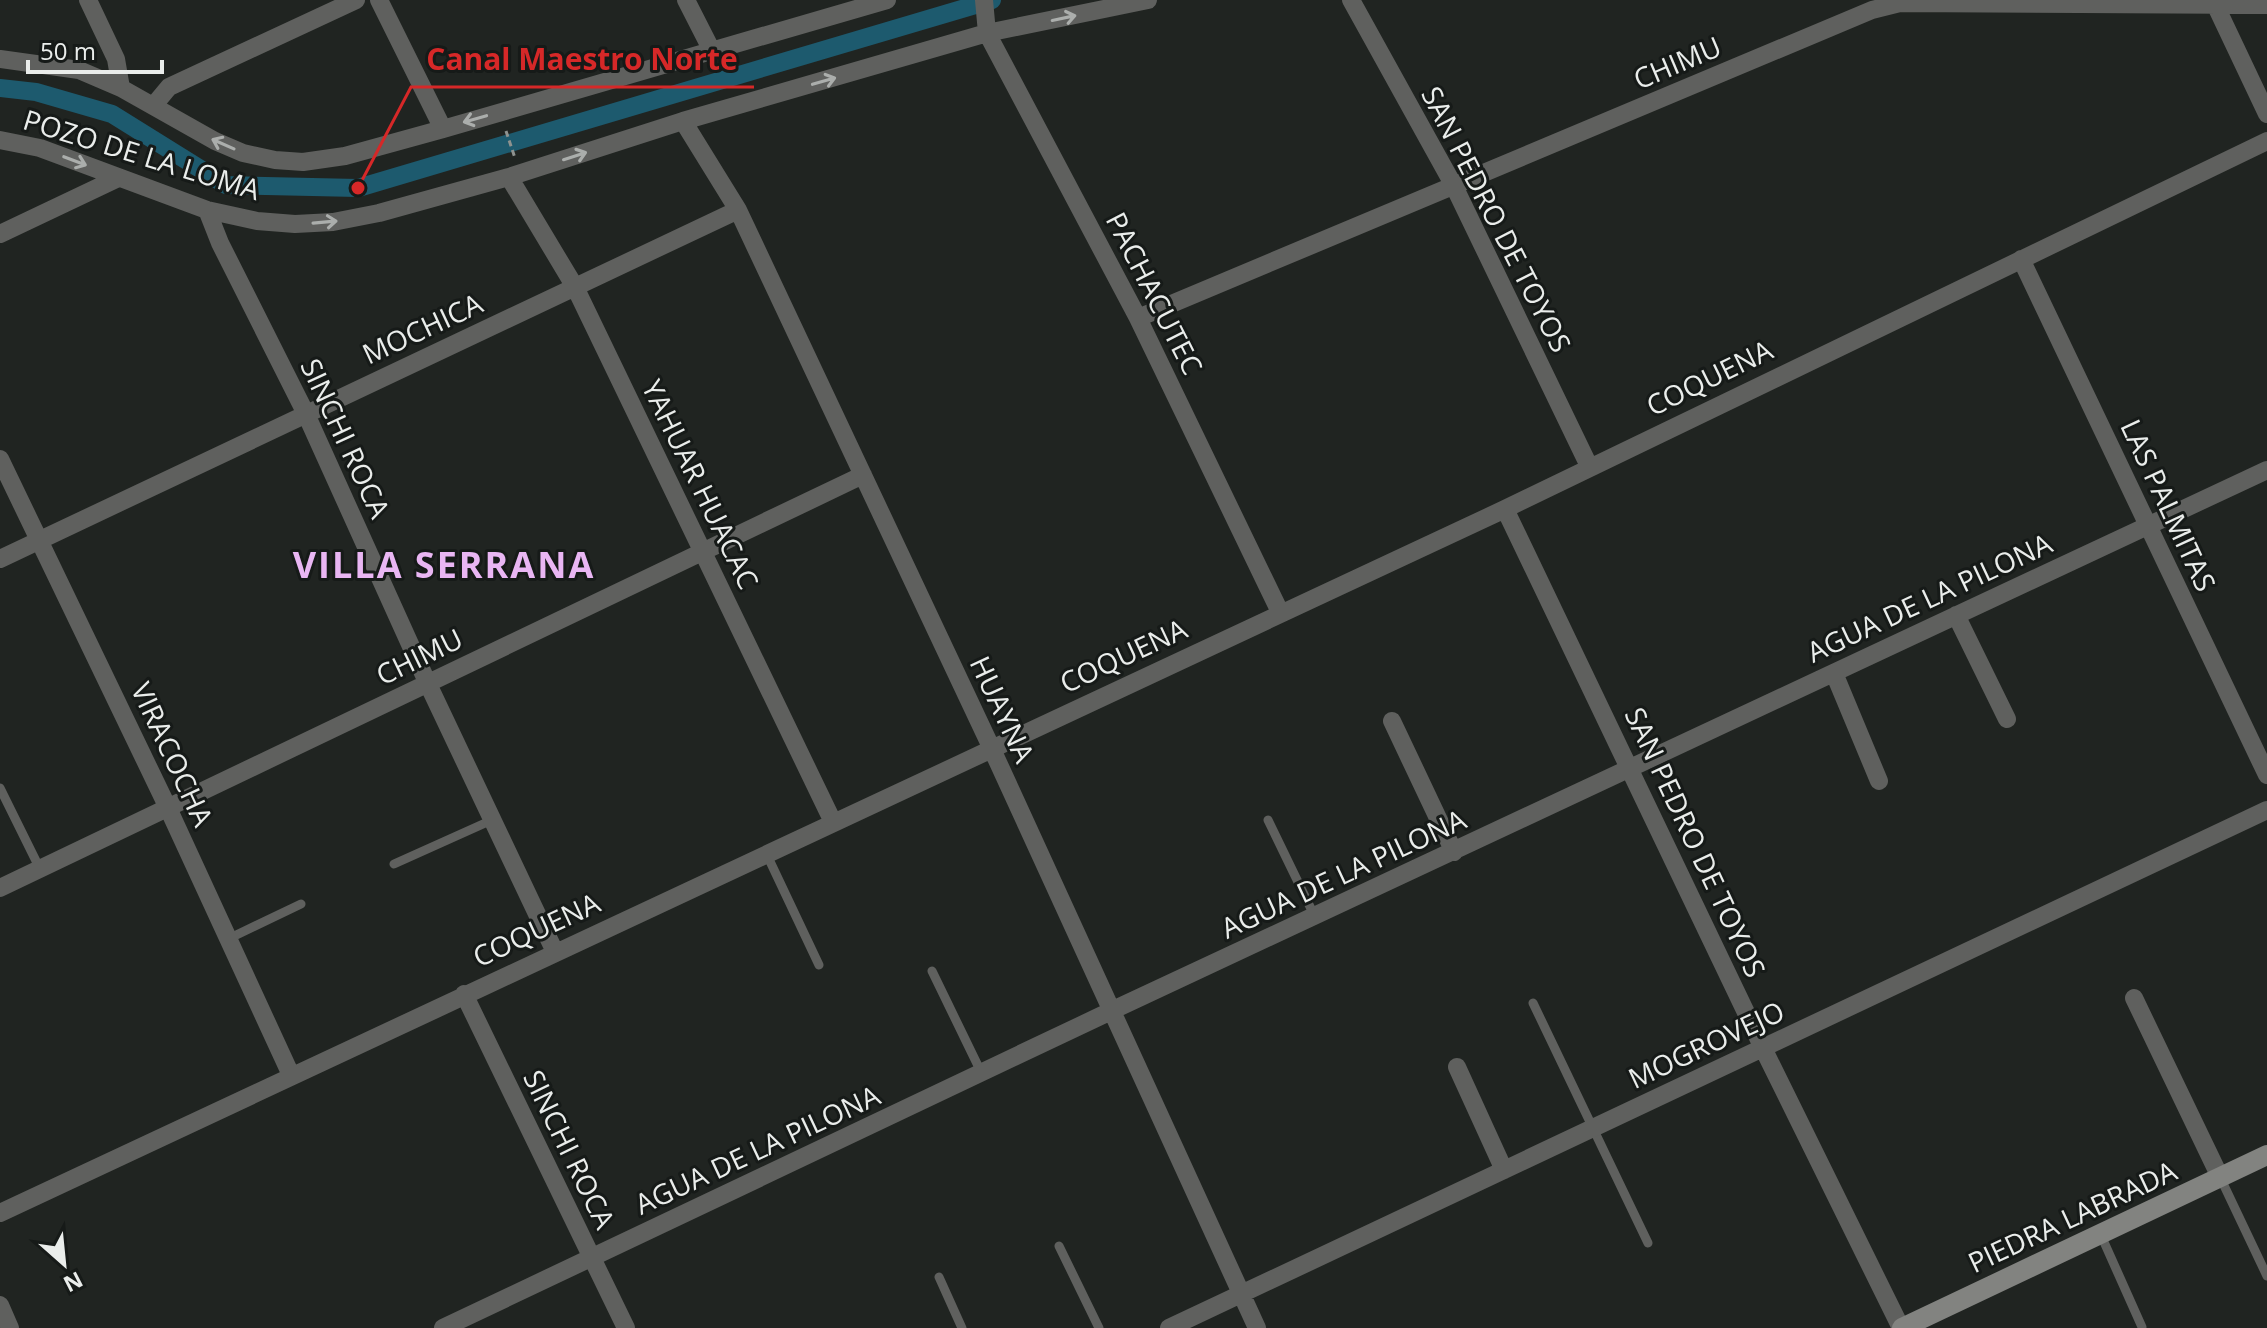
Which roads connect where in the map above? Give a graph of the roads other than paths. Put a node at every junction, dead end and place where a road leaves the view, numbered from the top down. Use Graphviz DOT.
graph roads {
  1 [pos="88,0"];
  2 [pos="356,0"];
  3 [pos="379,0"];
  4 [pos="686,0"];
  5 [pos="887,0"];
  6 [pos="984,0"];
  7 [pos="1148,0"];
  8 [pos="1351,0"];
  9 [pos="2214,2"];
  10 [pos="2267,5"];
  11 [pos="987,33"];
  12 [pos="711,49"];
  13 [pos="0,59"];
  14 [pos="121,88"];
  15 [pos="154,105"];
  16 [pos="2267,114"];
  17 [pos="683,121"];
  18 [pos="443,129"];
  19 [pos="0,140"];
  20 [pos="2267,141"];
  21 [pos="512,170"];
  22 [pos="118,178"];
  23 [pos="1454,186"];
  24 [pos="207,210"];
  25 [pos="738,210"];
  26 [pos="0,234"];
  27 [pos="2021,259"];
  28 [pos="575,287"];
  29 [pos="1138,318"];
  30 [pos="306,414"];
  31 [pos="0,459"];
  32 [pos="1589,466"];
  33 [pos="2267,470"];
  34 [pos="863,475"];
  35 [pos="1505,509"];
  36 [pos="2148,525"];
  37 [pos="39,541"];
  38 [pos="702,552"];
  39 [pos="0,559"];
  40 [pos="1280,612"];
  41 [pos="1956,615"];
  42 [pos="1834,673"];
  43 [pos="428,684"];
  44 [pos="2007,719"];
  45 [pos="1392,721"];
  46 [pos="991,747"];
  47 [pos="1631,768"];
  48 [pos="2267,775"];
  49 [pos="1879,781"];
  50 [pos="0,788"];
  51 [pos="168,808"];
  52 [pos="2267,810"];
  53 [pos="492,820"];
  54 [pos="1268,820"];
  55 [pos="833,822"];
  56 [pos="1454,852"];
  57 [pos="766,853"];
  58 [pos="394,864"];
  59 [pos="40,869"];
  60 [pos="0,888"];
  61 [pos="301,904"];
  62 [pos="1315,917"];
  63 [pos="228,939"];
  64 [pos="555,952"];
  65 [pos="819,965"];
  66 [pos="932,971"];
  67 [pos="464,994"];
  68 [pos="2134,998"];
  69 [pos="1533,1003"];
  70 [pos="1111,1011"];
  71 [pos="1763,1048"];
  72 [pos="1457,1067"];
  73 [pos="982,1074"];
  74 [pos="291,1075"];
  75 [pos="1591,1129"];
  76 [pos="2267,1155"];
  77 [pos="1504,1170"];
  78 [pos="2220,1177"];
  79 [pos="0,1213"];
  80 [pos="2100,1233"];
  81 [pos="1648,1243"];
  82 [pos="1059,1246"];
  83 [pos="592,1258"];
  84 [pos="2267,1276"];
  85 [pos="939,1277"];
  86 [pos="1241,1294"];
  87 [pos="0,1305"];
  88 [pos="2142,1327"];
  89 [pos="10,1328"];
  90 [pos="443,1328"];
  91 [pos="626,1328"];
  92 [pos="962,1328"];
  93 [pos="1099,1328"];
  94 [pos="1169,1328"];
  95 [pos="1257,1328"];
  96 [pos="1902,1328"];
  1 -- 14 [label="street"];
  2 -- 15 [label="street"];
  3 -- 18 [label="street"];
  4 -- 12 [label="street"];
  5 -- 12 [label="street, POZO DE LA LOMA"];
  6 -- 11 [label="street, PACHACUTEC"];
  11 -- 7 [label="street, POZO DE LA LOMA, one-way"];
  8 -- 23 [label="street, SAN PEDRO DE TOYOS"];
  9 -- 10 [label="street, CHIMU"];
  9 -- 16 [label="street"];
  9 -- 23 [label="street, CHIMU"];
  17 -- 11 [label="street, POZO DE LA LOMA, one-way"];
  11 -- 29 [label="street, PACHACUTEC"];
  12 -- 18 [label="street, POZO DE LA LOMA, one-way"];
  13 -- 14 [label="street, POZO DE LA LOMA"];
  14 -- 15 [label="street, POZO DE LA LOMA"];
  18 -- 15 [label="street, POZO DE LA LOMA, one-way"];
  21 -- 17 [label="street, POZO DE LA LOMA, one-way"];
  17 -- 25 [label="street, HUAYNA"];
  19 -- 22 [label="street, POZO DE LA LOMA, one-way"];
  20 -- 27 [label="street, COQUENA"];
  24 -- 21 [label="street, POZO DE LA LOMA, one-way"];
  21 -- 28 [label="street, YAHUAR HUACAC"];
  22 -- 24 [label="street, POZO DE LA LOMA"];
  22 -- 26 [label="street"];
  23 -- 29 [label="street, CHIMU"];
  23 -- 32 [label="street, SAN PEDRO DE TOYOS"];
  24 -- 30 [label="street, SINCHI ROCA"];
  25 -- 28 [label="street, MOCHICA"];
  25 -- 34 [label="street, HUAYNA"];
  27 -- 32 [label="street, COQUENA"];
  27 -- 36 [label="street, LAS PALMITAS"];
  28 -- 30 [label="street, MOCHICA"];
  28 -- 38 [label="street, YAHUAR HUACAC"];
  29 -- 40 [label="street, PACHACUTEC"];
  30 -- 37 [label="street, MOCHICA"];
  30 -- 43 [label="street, SINCHI ROCA"];
  31 -- 37 [label="street, VIRACOCHA"];
  32 -- 35 [label="street, COQUENA"];
  33 -- 36 [label="street, AGUA DE LA PILONA"];
  34 -- 38 [label="street, CHIMU"];
  34 -- 46 [label="street, HUAYNA"];
  35 -- 40 [label="street, COQUENA"];
  35 -- 47 [label="street, SAN PEDRO DE TOYOS"];
  36 -- 41 [label="street, AGUA DE LA PILONA"];
  36 -- 48 [label="street, LAS PALMITAS"];
  37 -- 39 [label="street, MOCHICA"];
  37 -- 51 [label="street, VIRACOCHA"];
  38 -- 43 [label="street, CHIMU"];
  38 -- 55 [label="street, YAHUAR HUACAC"];
  40 -- 46 [label="street, COQUENA"];
  41 -- 42 [label="street, AGUA DE LA PILONA"];
  41 -- 44 [label="street"];
  42 -- 47 [label="street, AGUA DE LA PILONA"];
  42 -- 49 [label="street"];
  43 -- 51 [label="street, CHIMU"];
  43 -- 53 [label="street, SINCHI ROCA"];
  45 -- 56 [label="street"];
  46 -- 55 [label="street, COQUENA"];
  46 -- 70 [label="street, HUAYNA"];
  47 -- 56 [label="street, AGUA DE LA PILONA"];
  47 -- 71 [label="street, SAN PEDRO DE TOYOS"];
  50 -- 59 [label="lane"];
  51 -- 59 [label="street, CHIMU"];
  51 -- 63 [label="street, VIRACOCHA"];
  52 -- 71 [label="street, MOGROVEJO"];
  53 -- 58 [label="lane"];
  53 -- 64 [label="street, SINCHI ROCA"];
  54 -- 62 [label="lane"];
  55 -- 57 [label="street, COQUENA"];
  56 -- 62 [label="street, AGUA DE LA PILONA"];
  57 -- 64 [label="street, COQUENA"];
  57 -- 65 [label="lane"];
  59 -- 60 [label="street, CHIMU"];
  61 -- 63 [label="lane"];
  62 -- 70 [label="street, AGUA DE LA PILONA"];
  63 -- 74 [label="street, VIRACOCHA"];
  64 -- 67 [label="street, COQUENA"];
  66 -- 73 [label="lane"];
  67 -- 74 [label="street, COQUENA"];
  67 -- 83 [label="street, SINCHI ROCA"];
  68 -- 78 [label="street"];
  69 -- 75 [label="lane"];
  70 -- 73 [label="street, AGUA DE LA PILONA"];
  70 -- 86 [label="street, HUAYNA"];
  71 -- 75 [label="street, MOGROVEJO"];
  71 -- 96 [label="street, SAN PEDRO DE TOYOS"];
  72 -- 77 [label="street"];
  73 -- 83 [label="street, AGUA DE LA PILONA"];
  74 -- 79 [label="street, COQUENA"];
  75 -- 77 [label="street, MOGROVEJO"];
  75 -- 81 [label="lane"];
  76 -- 78 [label="main road, PIEDRA LABRADA"];
  77 -- 86 [label="street, MOGROVEJO"];
  78 -- 80 [label="main road, PIEDRA LABRADA"];
  78 -- 84 [label="lane"];
  80 -- 88 [label="lane"];
  80 -- 96 [label="main road, PIEDRA LABRADA"];
  82 -- 93 [label="lane"];
  83 -- 90 [label="street, AGUA DE LA PILONA"];
  83 -- 91 [label="street, SINCHI ROCA"];
  85 -- 92 [label="lane"];
  86 -- 94 [label="street, MOGROVEJO"];
  86 -- 95 [label="street, HUAYNA"];
  87 -- 89 [label="street"];
}
